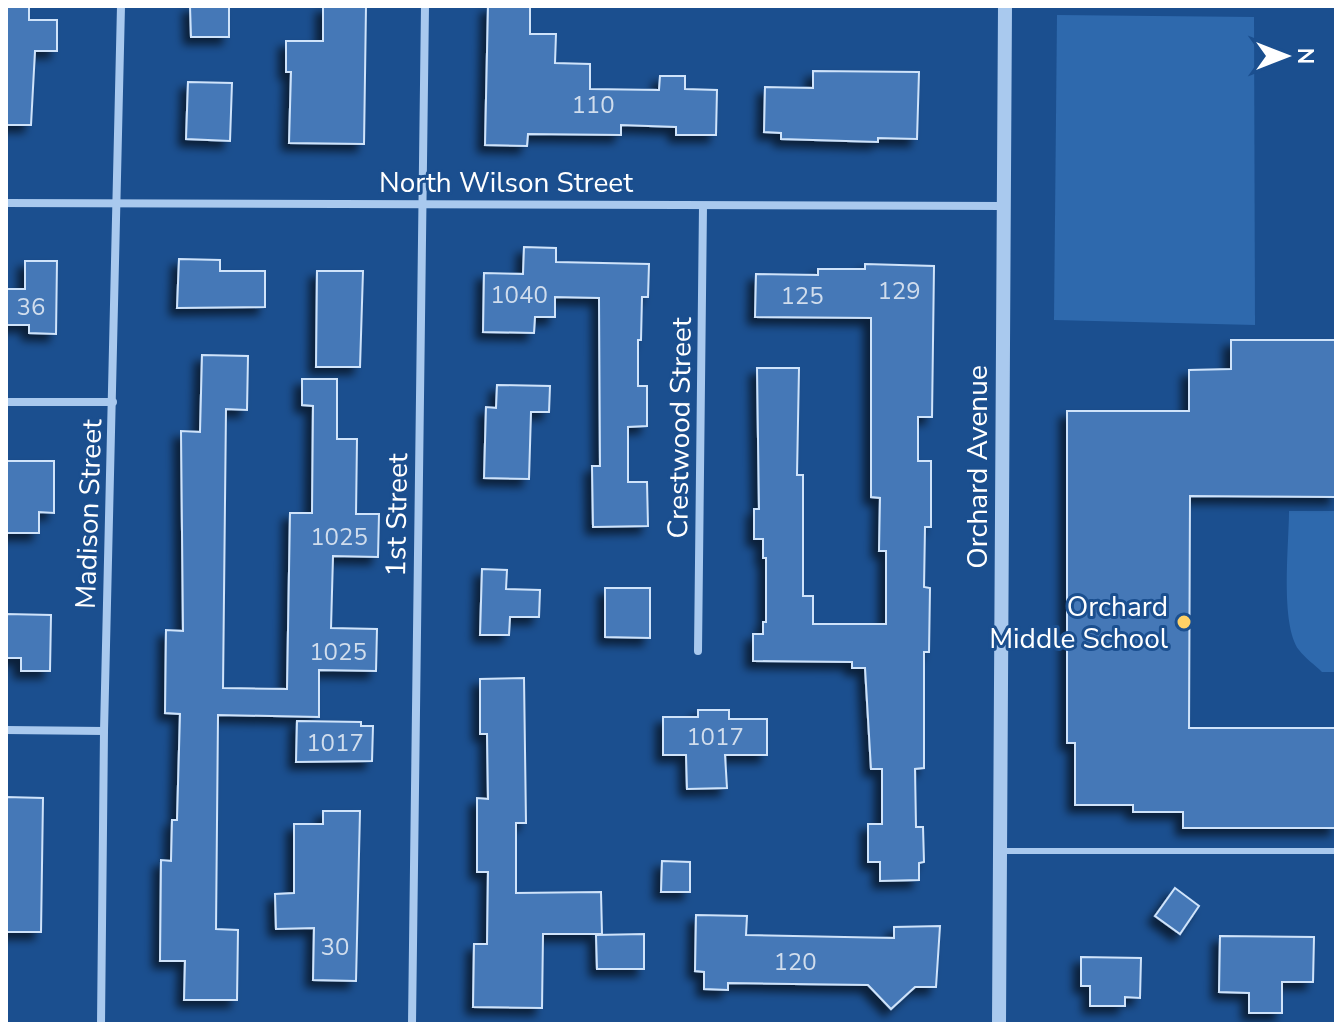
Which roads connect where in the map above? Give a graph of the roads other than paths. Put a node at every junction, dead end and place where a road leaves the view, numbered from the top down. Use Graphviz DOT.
graph roads {
  1 [pos="121,6"];
  2 [pos="425,6"];
  3 [pos="1005,6"];
  4 [pos="118,202"];
  5 [pos="6,203"];
  6 [pos="421,203"];
  7 [pos="703,206"];
  8 [pos="1005,206"];
  9 [pos="6,402"];
  10 [pos="113,402"];
  11 [pos="698,651"];
  12 [pos="6,730"];
  13 [pos="104,731"];
  14 [pos="1000,851"];
  15 [pos="1336,851"];
  16 [pos="101,1024"];
  17 [pos="412,1024"];
  18 [pos="999,1024"];
  1 -- 4 [label="street, Madison Street"];
  2 -- 6 [label="street, 1st Street"];
  3 -- 8 [label="street, Orchard Avenue"];
  4 -- 5 [label="street, North Wilson Street"];
  4 -- 6 [label="street, North Wilson Street"];
  4 -- 10 [label="street, Madison Street"];
  6 -- 7 [label="street, North Wilson Street"];
  6 -- 17 [label="street, 1st Street"];
  7 -- 8 [label="street, North Wilson Street"];
  7 -- 11 [label="street, Crestwood Street"];
  8 -- 14 [label="street, Orchard Avenue"];
  9 -- 10 [label="street"];
  10 -- 13 [label="street, Madison Street"];
  12 -- 13 [label="street"];
  13 -- 16 [label="street, Madison Street"];
  14 -- 15 [label="lane"];
  14 -- 18 [label="street, Orchard Avenue"];
}
